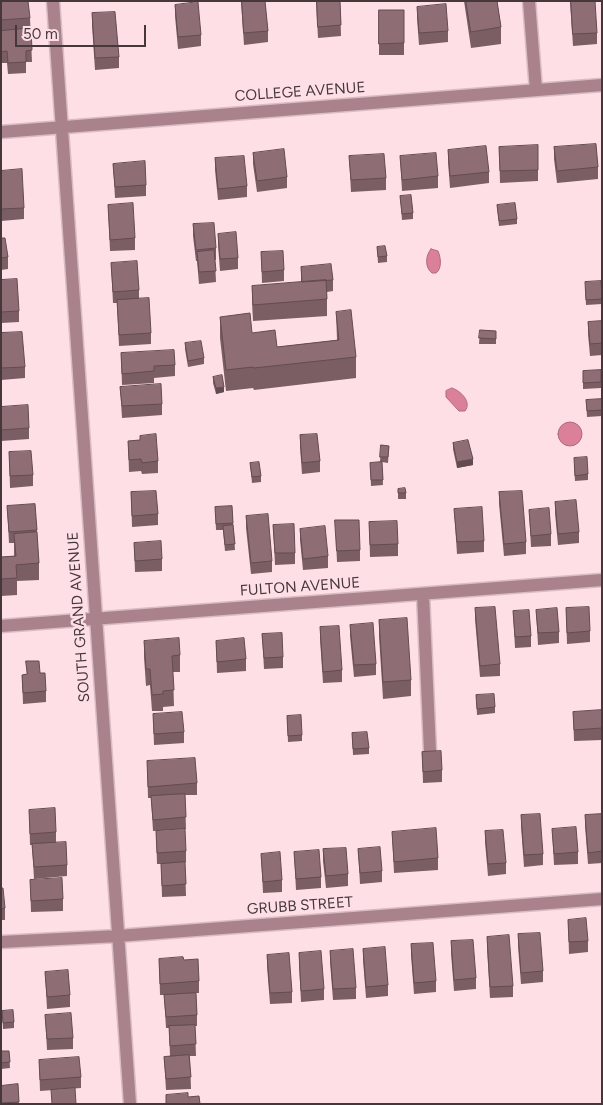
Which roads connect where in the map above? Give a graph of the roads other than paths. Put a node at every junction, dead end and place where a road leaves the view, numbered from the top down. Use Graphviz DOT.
graph roads {
  1 [pos="53,1"];
  2 [pos="529,1"];
  3 [pos="602,85"];
  4 [pos="536,90"];
  5 [pos="62,127"];
  6 [pos="1,132"];
  7 [pos="602,580"];
  8 [pos="422,594"];
  9 [pos="96,619"];
  10 [pos="1,626"];
  11 [pos="430,751"];
  12 [pos="602,899"];
  13 [pos="118,936"];
  14 [pos="1,942"];
  15 [pos="130,1104"];
  1 -- 5 [label="street, SOUTH GRAND AVENUE"];
  2 -- 4 [label="street"];
  3 -- 4 [label="street, COLLEGE AVENUE"];
  4 -- 5 [label="street, COLLEGE AVENUE"];
  5 -- 6 [label="street, COLLEGE AVENUE"];
  5 -- 9 [label="street, SOUTH GRAND AVENUE"];
  7 -- 8 [label="street, FULTON AVENUE"];
  8 -- 9 [label="street, FULTON AVENUE"];
  8 -- 11 [label="street"];
  9 -- 10 [label="street, FULTON AVENUE"];
  9 -- 13 [label="street, SOUTH GRAND AVENUE"];
  12 -- 13 [label="street, GRUBB STREET"];
  13 -- 14 [label="street, GRUBB STREET"];
  13 -- 15 [label="street, SOUTH GRAND AVENUE"];
}
